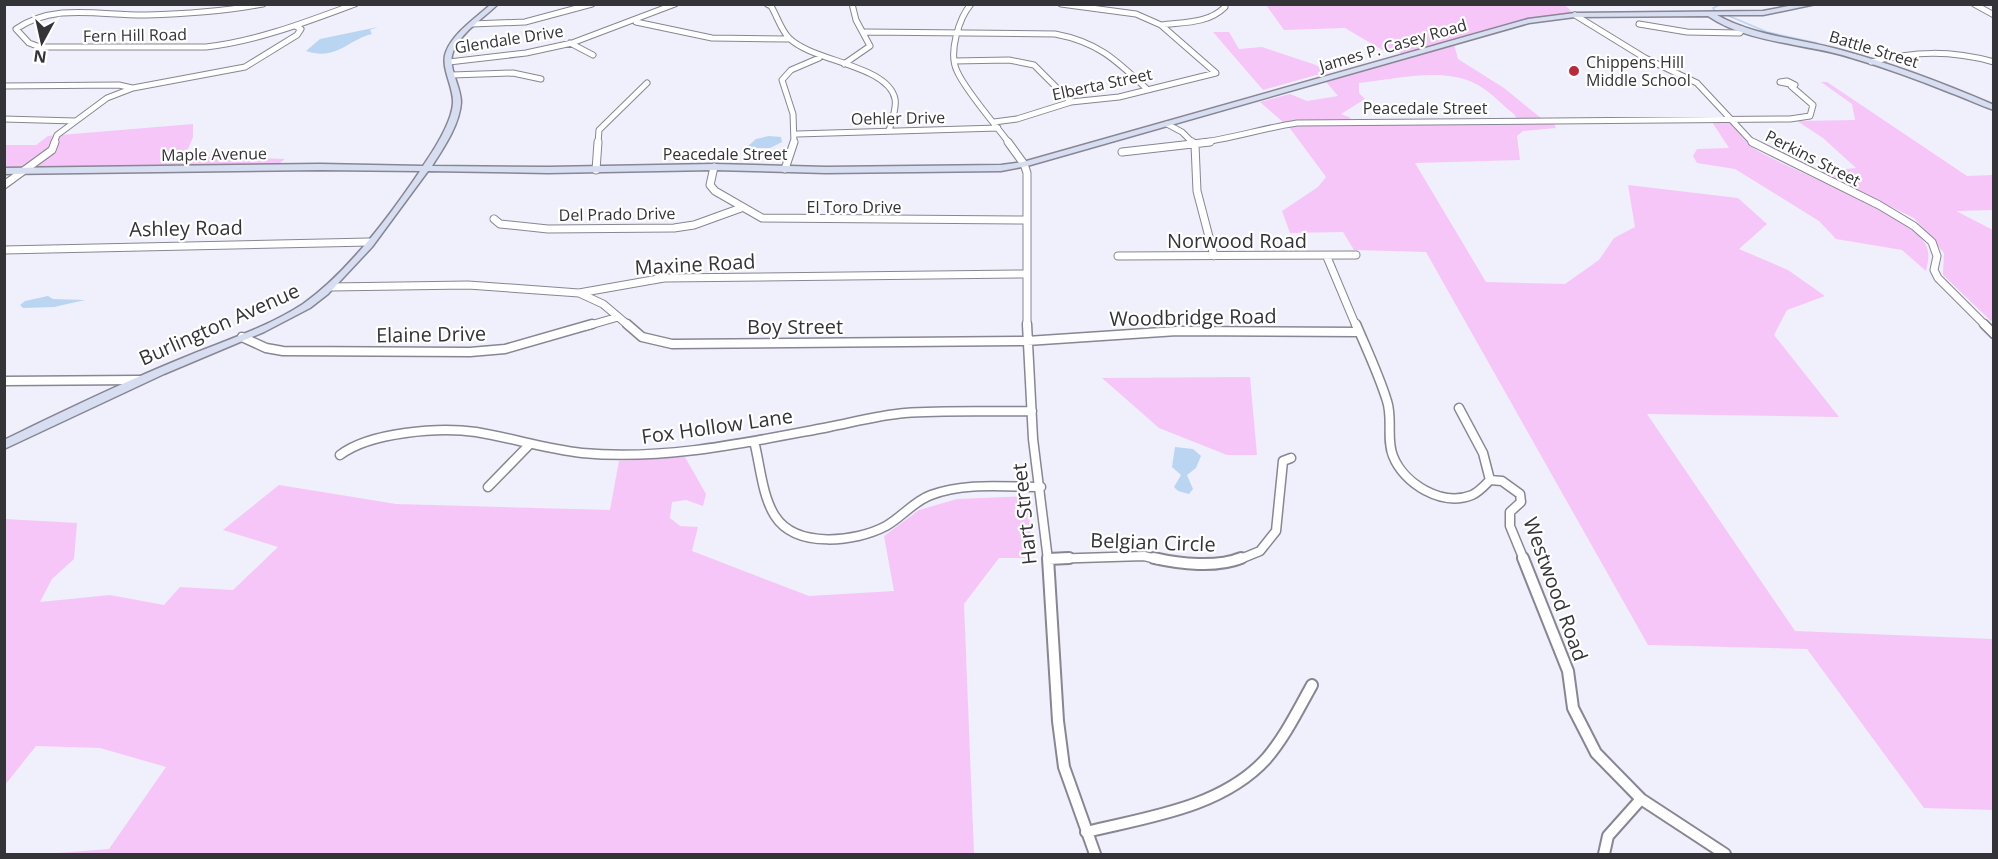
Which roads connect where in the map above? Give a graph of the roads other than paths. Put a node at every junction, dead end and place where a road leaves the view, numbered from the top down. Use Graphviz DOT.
graph roads {
  1 [pos="263,4"];
  2 [pos="355,4"];
  3 [pos="495,4"];
  4 [pos="592,4"];
  5 [pos="662,4"];
  6 [pos="782,4"];
  7 [pos="852,4"];
  8 [pos="971,4"];
  9 [pos="1060,4"];
  10 [pos="1223,4"];
  11 [pos="1813,4"];
  12 [pos="1974,4"];
  13 [pos="673,5"];
  14 [pos="769,5"];
  15 [pos="1101,7"];
  16 [pos="1568,9"];
  17 [pos="1710,14"];
  18 [pos="1575,15"];
  19 [pos="1994,15"];
  20 [pos="636,21"];
  21 [pos="472,24"];
  22 [pos="1639,24"];
  23 [pos="1161,25"];
  24 [pos="295,26"];
  25 [pos="1742,29"];
  26 [pos="865,32"];
  27 [pos="960,32"];
  28 [pos="789,39"];
  29 [pos="570,43"];
  30 [pos="593,55"];
  31 [pos="819,58"];
  32 [pos="954,61"];
  33 [pos="449,62"];
  34 [pos="1871,62"];
  35 [pos="1994,62"];
  36 [pos="844,64"];
  37 [pos="452,75"];
  38 [pos="542,79"];
  39 [pos="647,83"];
  40 [pos="4,86"];
  41 [pos="1791,86"];
  42 [pos="133,88"];
  43 [pos="1147,90"];
  44 [pos="1071,102"];
  45 [pos="1994,108"];
  46 [pos="4,119"];
  47 [pos="1732,119"];
  48 [pos="75,121"];
  49 [pos="994,122"];
  50 [pos="1167,124"];
  51 [pos="998,128"];
  52 [pos="889,131"];
  53 [pos="797,134"];
  54 [pos="1195,145"];
  55 [pos="1122,152"];
  56 [pos="1024,164"];
  57 [pos="714,167"];
  58 [pos="425,169"];
  59 [pos="784,169"];
  60 [pos="596,170"];
  61 [pos="4,171"];
  62 [pos="23,171"];
  63 [pos="4,185"];
  64 [pos="741,208"];
  65 [pos="494,219"];
  66 [pos="1026,220"];
  67 [pos="369,242"];
  68 [pos="4,250"];
  69 [pos="1356,255"];
  70 [pos="1118,256"];
  71 [pos="1214,256"];
  72 [pos="1327,257"];
  73 [pos="1026,274"];
  74 [pos="331,287"];
  75 [pos="579,292"];
  76 [pos="618,317"];
  77 [pos="1358,332"];
  78 [pos="1994,334"];
  79 [pos="242,337"];
  80 [pos="1028,341"];
  81 [pos="140,380"];
  82 [pos="4,381"];
  83 [pos="1459,408"];
  84 [pos="1032,411"];
  85 [pos="754,441"];
  86 [pos="4,445"];
  87 [pos="529,445"];
  88 [pos="340,455"];
  89 [pos="1291,458"];
  90 [pos="1490,480"];
  91 [pos="1041,486"];
  92 [pos="488,487"];
  93 [pos="1048,558"];
  94 [pos="1312,685"];
  95 [pos="1641,799"];
  96 [pos="1086,832"];
  97 [pos="1095,855"];
  98 [pos="1604,855"];
  99 [pos="1725,855"];
  1 -- 24 [label="street, Fern Hill Road"];
  2 -- 24 [label="street"];
  3 -- 21 [label="main road"];
  4 -- 21 [label="street"];
  5 -- 13 [label="street"];
  6 -- 14 [label="street"];
  7 -- 26 [label="street"];
  8 -- 27 [label="street"];
  9 -- 15 [label="street"];
  10 -- 23 [label="street"];
  11 -- 17 [label="main road, James P. Casey Road"];
  12 -- 19 [label="street"];
  13 -- 20 [label="street, Glendale Drive"];
  14 -- 28 [label="street"];
  15 -- 23 [label="street"];
  16 -- 18 [label="main road, Perkins Street"];
  17 -- 18 [label="main road, James P. Casey Road"];
  17 -- 25 [label="main road, Battle Street"];
  18 -- 47 [label="street, Perkins Street"];
  18 -- 50 [label="main road, James P. Casey Road"];
  20 -- 28 [label="street"];
  20 -- 29 [label="street, Glendale Drive"];
  21 -- 33 [label="main road"];
  22 -- 25 [label="street, Battle Street"];
  23 -- 43 [label="street, Elberta Street"];
  24 -- 42 [label="street"];
  25 -- 34 [label="main road, Battle Street"];
  26 -- 27 [label="street"];
  26 -- 36 [label="street"];
  27 -- 32 [label="street"];
  27 -- 43 [label="street"];
  28 -- 31 [label="street"];
  29 -- 30 [label="street"];
  29 -- 33 [label="street, Glendale Drive"];
  31 -- 36 [label="street"];
  31 -- 53 [label="street"];
  32 -- 44 [label="street"];
  32 -- 49 [label="street"];
  33 -- 37 [label="main road, Burlington Avenue"];
  34 -- 35 [label="street"];
  34 -- 45 [label="main road, Battle Street"];
  36 -- 52 [label="street"];
  37 -- 38 [label="street"];
  37 -- 58 [label="main road, Burlington Avenue"];
  39 -- 60 [label="street"];
  40 -- 42 [label="street"];
  41 -- 47 [label="street, Peacedale Street"];
  42 -- 48 [label="street"];
  43 -- 44 [label="street, Elberta Street"];
  44 -- 49 [label="street, Elberta Street"];
  46 -- 48 [label="street"];
  47 -- 54 [label="street, Peacedale Street"];
  47 -- 78 [label="street, Perkins Street"];
  48 -- 62 [label="street"];
  49 -- 51 [label="street"];
  50 -- 54 [label="street"];
  50 -- 56 [label="main road, James P. Casey Road"];
  51 -- 52 [label="street, Oehler Drive"];
  51 -- 56 [label="street"];
  52 -- 53 [label="street, Oehler Drive"];
  53 -- 59 [label="street"];
  54 -- 55 [label="street, Peacedale Street"];
  54 -- 71 [label="street"];
  56 -- 59 [label="main road, Peacedale Street"];
  56 -- 66 [label="street, Hart Street"];
  57 -- 59 [label="main road, Peacedale Street"];
  57 -- 60 [label="main road, Peacedale Street"];
  57 -- 64 [label="street, El Toro Drive"];
  58 -- 60 [label="main road, Peacedale Street"];
  58 -- 62 [label="main road, Maple Avenue"];
  58 -- 67 [label="main road, Burlington Avenue"];
  61 -- 62 [label="main road, Maple Avenue"];
  62 -- 63 [label="street"];
  64 -- 65 [label="street, Del Prado Drive"];
  64 -- 66 [label="street, El Toro Drive"];
  66 -- 73 [label="street, Hart Street"];
  67 -- 68 [label="street, Ashley Road"];
  67 -- 74 [label="main road, Burlington Avenue"];
  69 -- 72 [label="street, Norwood Road"];
  70 -- 71 [label="street, Norwood Road"];
  71 -- 72 [label="street, Norwood Road"];
  72 -- 77 [label="street"];
  73 -- 75 [label="street, Maxine Road"];
  73 -- 80 [label="street, Hart Street"];
  74 -- 75 [label="street, Maxine Road"];
  74 -- 79 [label="main road, Burlington Avenue"];
  75 -- 76 [label="street, Boy Street"];
  76 -- 79 [label="street, Elaine Drive"];
  76 -- 80 [label="street, Boy Street"];
  77 -- 80 [label="street, Woodbridge Road"];
  77 -- 90 [label="street"];
  79 -- 81 [label="main road, Burlington Avenue"];
  80 -- 84 [label="street, Hart Street"];
  81 -- 82 [label="street"];
  81 -- 86 [label="main road, Burlington Avenue"];
  83 -- 90 [label="street"];
  84 -- 85 [label="street, Fox Hollow Lane"];
  84 -- 91 [label="street, Hart Street"];
  85 -- 87 [label="street, Fox Hollow Lane"];
  85 -- 91 [label="street"];
  87 -- 88 [label="street, Fox Hollow Lane"];
  87 -- 92 [label="street"];
  89 -- 93 [label="street, Belgian Circle"];
  90 -- 95 [label="street, Westwood Road"];
  91 -- 93 [label="street, Hart Street"];
  93 -- 96 [label="street, Hart Street"];
  94 -- 96 [label="street"];
  95 -- 98 [label="street"];
  95 -- 99 [label="street, Westwood Road"];
  96 -- 97 [label="street, Hart Street"];
}
